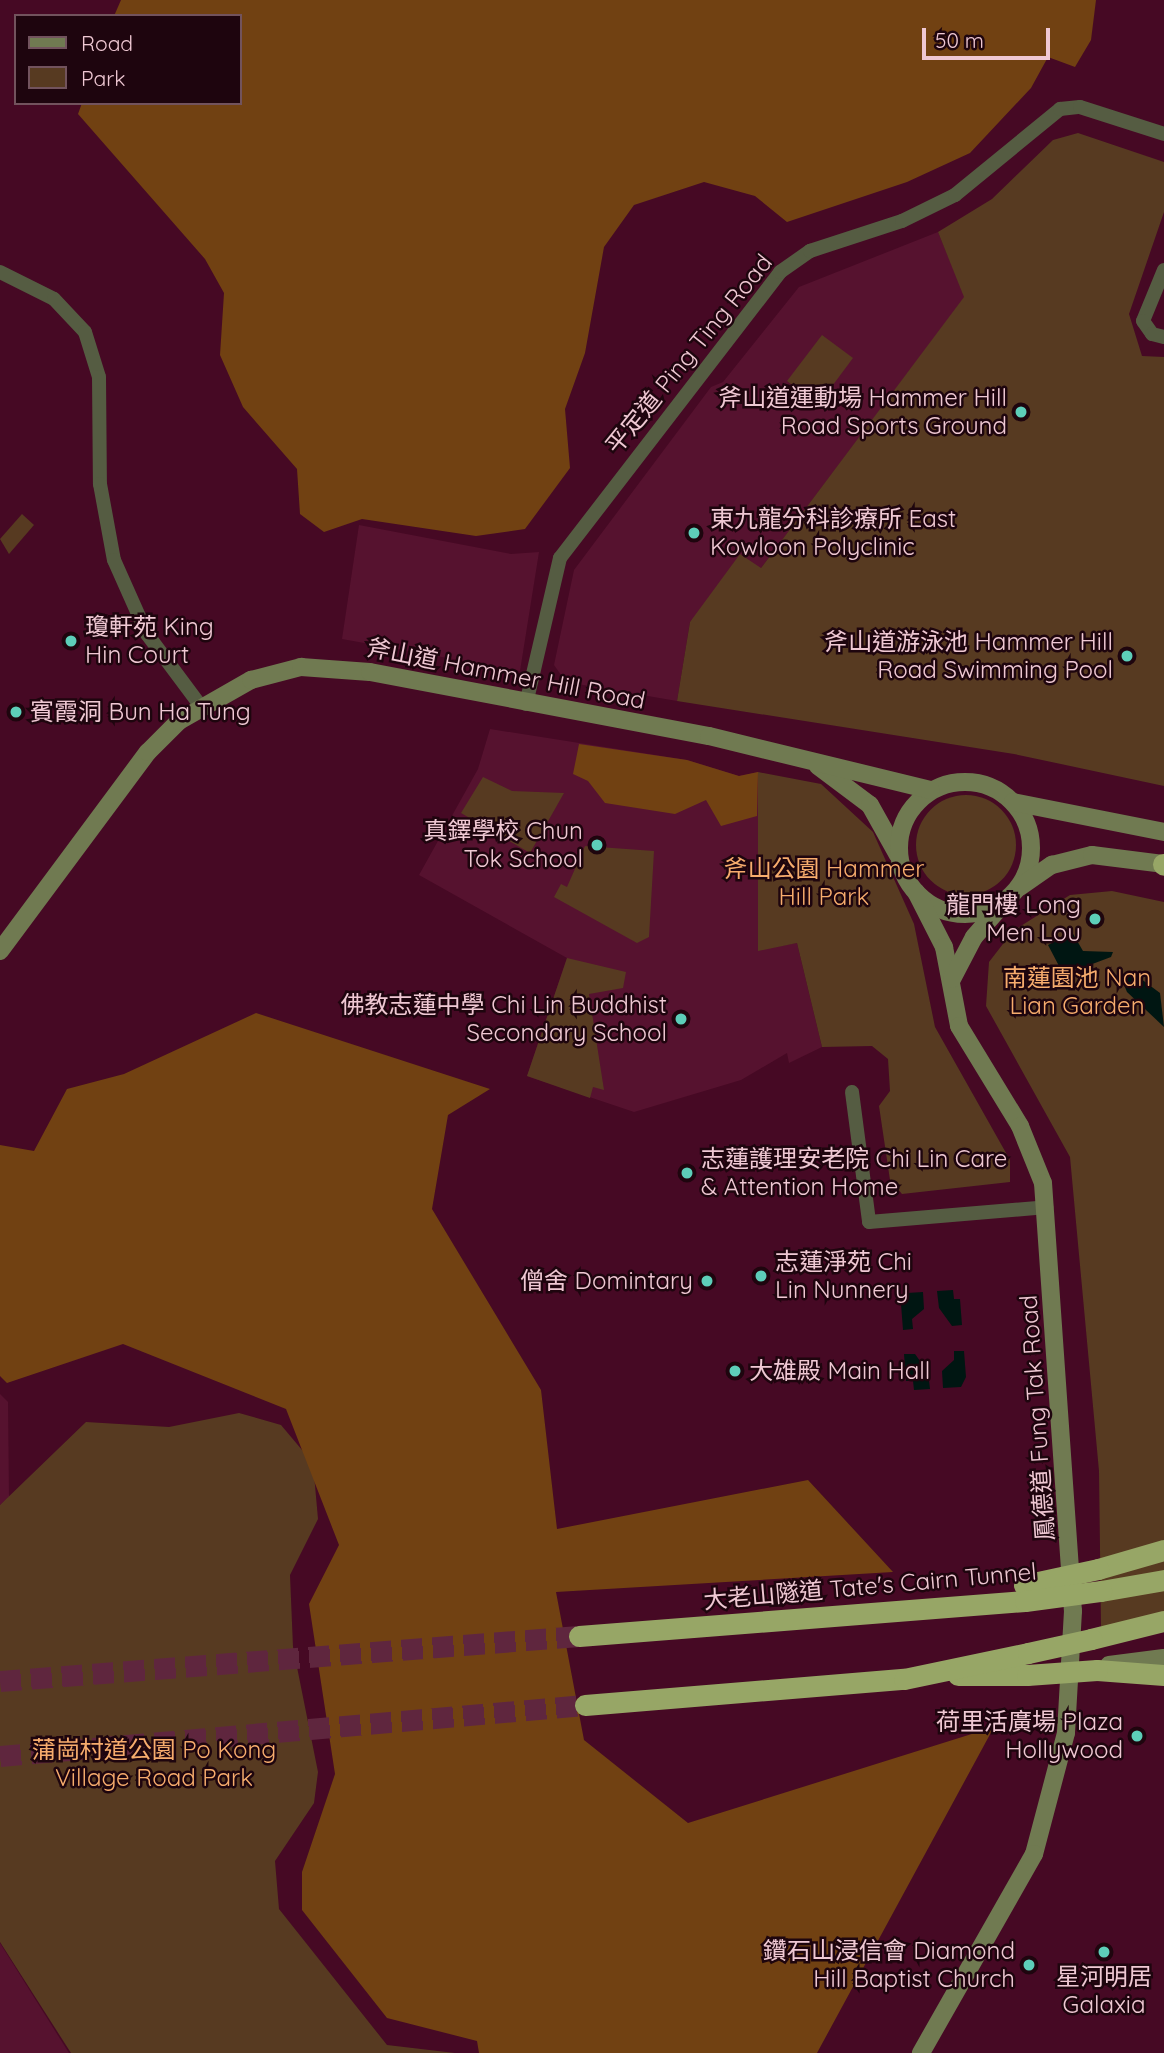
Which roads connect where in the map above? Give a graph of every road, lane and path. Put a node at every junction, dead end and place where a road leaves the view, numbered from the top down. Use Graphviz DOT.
graph roads {
  1 [pos="1164,134"];
  2 [pos="0,272"];
  3 [pos="1163,277"];
  4 [pos="1164,337"];
  5 [pos="200,705"];
  6 [pos="526,705"];
  7 [pos="807,758"];
  8 [pos="931,790"];
  9 [pos="1013,802"];
  10 [pos="1164,832"];
  11 [pos="900,860"];
  12 [pos="1164,864"];
  13 [pos="916,891"];
  14 [pos="1012,894"];
  15 [pos="0,951"];
  16 [pos="951,979"];
  17 [pos="852,1091"];
  18 [pos="1046,1207"];
  19 [pos="1164,1550"];
  20 [pos="1164,1580"];
  21 [pos="1025,1593"];
  22 [pos="1164,1621"];
  23 [pos="579,1636"];
  24 [pos="1164,1658"];
  25 [pos="1070,1668"];
  26 [pos="942,1674"];
  27 [pos="1164,1675"];
  28 [pos="585,1705"];
  29 [pos="922,2053"];
  1 -- 6 [label="street, 平定道 Ping Ting Road"];
  2 -- 5 [label="street"];
  3 -- 4 [label="street"];
  5 -- 6 [label="main road, 斧山道 Hammer Hill Road"];
  5 -- 15 [label="main road, 斧山道 Hammer Hill Road"];
  6 -- 7 [label="main road, 斧山道 Hammer Hill Road"];
  7 -- 8 [label="main road, 斧山道 Hammer Hill Road"];
  7 -- 11 [label="main road, 斧山道 Hammer Hill Road"];
  8 -- 9 [label="main road"];
  8 -- 11 [label="main road"];
  9 -- 10 [label="main road"];
  9 -- 14 [label="main road"];
  11 -- 13 [label="main road"];
  12 -- 14 [label="main road"];
  13 -- 14 [label="main road"];
  13 -- 16 [label="main road, 鳳德道 Fung Tak Road"];
  14 -- 16 [label="main road"];
  16 -- 18 [label="main road, 鳳德道 Fung Tak Road"];
  17 -- 18 [label="street"];
  18 -- 25 [label="main road, 鳳德道 Fung Tak Road"];
  19 -- 21 [label="highway, bridge"];
  20 -- 21 [label="highway, 大老山隧道 Tate's Cairn Tunnel, bridge"];
  21 -- 23 [label="highway, 大老山隧道 Tate's Cairn Tunnel"];
  22 -- 26 [label="highway, bridge"];
  24 -- 25 [label="main road"];
  25 -- 29 [label="main road, 鳳德道 Fung Tak Road"];
  26 -- 27 [label="highway, bridge"];
  26 -- 28 [label="highway"];
}
